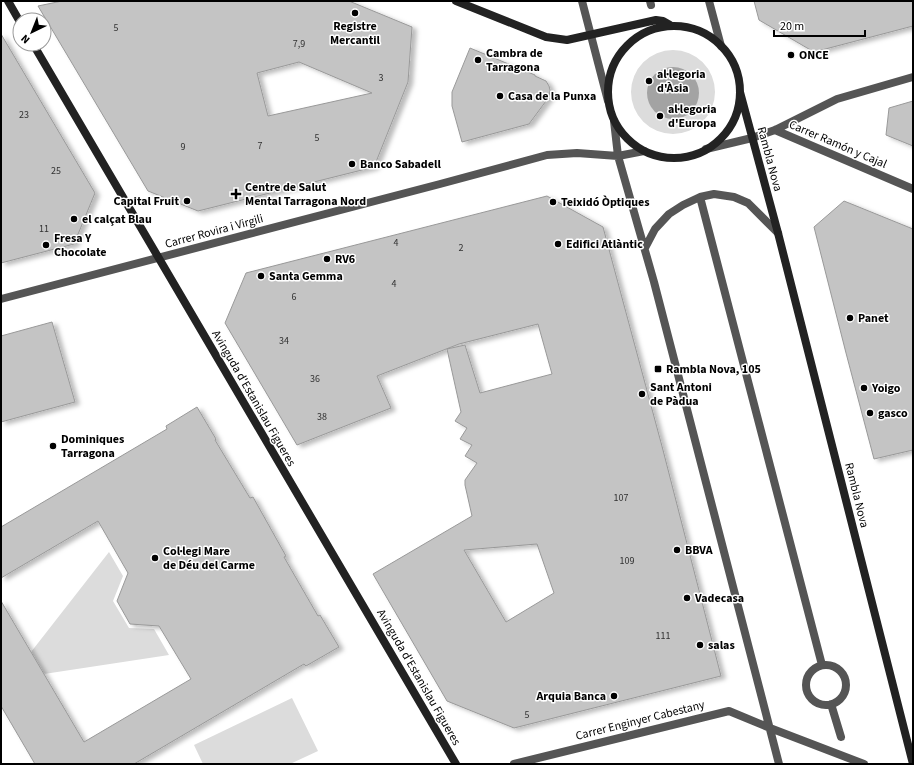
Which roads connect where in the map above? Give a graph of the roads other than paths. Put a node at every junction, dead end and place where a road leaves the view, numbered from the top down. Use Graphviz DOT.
graph roads {
  1 [pos="8,1"];
  2 [pos="456,1"];
  3 [pos="582,1"];
  4 [pos="709,1"];
  5 [pos="14,12"];
  6 [pos="670,25"];
  7 [pos="591,35"];
  8 [pos="721,46"];
  9 [pos="38,52"];
  10 [pos="913,76"];
  11 [pos="740,92"];
  12 [pos="608,101"];
  13 [pos="614,121"];
  14 [pos="775,130"];
  15 [pos="752,138"];
  16 [pos="706,149"];
  17 [pos="644,151"];
  18 [pos="618,156"];
  19 [pos="913,189"];
  20 [pos="700,197"];
  21 [pos="778,233"];
  22 [pos="645,248"];
  23 [pos="158,258"];
  24 [pos="1,299"];
  25 [pos="822,665"];
  26 [pos="831,704"];
  27 [pos="770,728"];
  28 [pos="841,737"];
  29 [pos="456,764"];
  30 [pos="514,764"];
  31 [pos="779,764"];
  32 [pos="864,764"];
  33 [pos="913,764"];
  1 -- 5 [label="main road"];
  2 -- 7 [label="main road"];
  3 -- 7 [label="street"];
  4 -- 8 [label="street"];
  6 -- 7 [label="main road"];
  6 -- 8 [label="main road"];
  6 -- 12 [label="main road"];
  7 -- 12 [label="street"];
  8 -- 11 [label="main road"];
  9 -- 23 [label="main road, Avinguda d'Estanislau Figueres"];
  10 -- 14 [label="street"];
  11 -- 15 [label="main road, Rambla Nova"];
  11 -- 16 [label="main road"];
  12 -- 13 [label="main road"];
  13 -- 17 [label="main road"];
  13 -- 18 [label="street"];
  14 -- 15 [label="street, Carrer Ramón y Cajal"];
  14 -- 19 [label="street, Carrer Ramón y Cajal"];
  15 -- 16 [label="street, Carrer Ramón y Cajal"];
  15 -- 21 [label="main road, Rambla Nova"];
  16 -- 17 [label="main road"];
  17 -- 18 [label="street, Carrer Rovira i Virgili"];
  18 -- 22 [label="street"];
  18 -- 23 [label="street, Carrer Rovira i Virgili"];
  20 -- 21 [label="street"];
  20 -- 22 [label="street"];
  20 -- 25 [label="street"];
  21 -- 33 [label="main road, Rambla Nova"];
  22 -- 27 [label="street"];
  23 -- 24 [label="street, Carrer Rovira i Virgili"];
  23 -- 29 [label="main road, Avinguda d'Estanislau Figueres"];
  25 -- 26 [label="street"];
  25 -- 26 [label="street"];
  26 -- 28 [label="street"];
  27 -- 30 [label="street, Carrer Enginyer Cabestany"];
  27 -- 31 [label="street"];
  27 -- 32 [label="street"];
}
